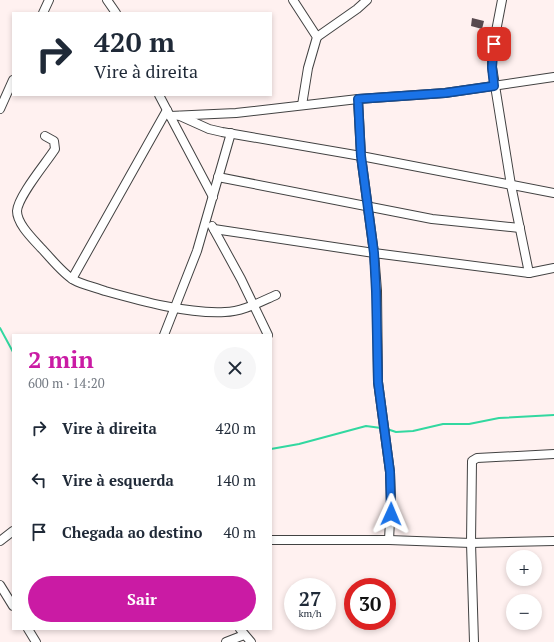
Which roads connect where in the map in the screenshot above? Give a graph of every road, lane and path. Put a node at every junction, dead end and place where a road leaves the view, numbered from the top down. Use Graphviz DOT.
graph roads {
  1 [pos="48,0"];
  2 [pos="107,0"];
  3 [pos="293,0"];
  4 [pos="367,0"];
  5 [pos="502,0"];
  6 [pos="43,12"];
  7 [pos="115,12"];
  8 [pos="316,37"];
  9 [pos="554,77"];
  10 [pos="12,82"];
  11 [pos="494,86"];
  12 [pos="160,96"];
  13 [pos="358,99"];
  14 [pos="302,105"];
  15 [pos="0,109"];
  16 [pos="168,113"];
  17 [pos="179,116"];
  18 [pos="231,133"];
  19 [pos="45,136"];
  20 [pos="361,156"];
  21 [pos="218,178"];
  22 [pos="511,184"];
  23 [pos="554,193"];
  24 [pos="213,197"];
  25 [pos="368,206"];
  26 [pos="207,217"];
  27 [pos="520,228"];
  28 [pos="214,229"];
  29 [pos="374,253"];
  30 [pos="554,268"];
  31 [pos="529,273"];
  32 [pos="72,279"];
  33 [pos="276,295"];
  34 [pos="254,304"];
  35 [pos="174,308"];
  36 [pos="164,334"];
  37 [pos="268,334"];
  38 [pos="554,454"];
  39 [pos="12,532"];
  40 [pos="272,540"];
  41 [pos="390,540"];
  42 [pos="0,541"];
  43 [pos="554,541"];
  44 [pos="471,543"];
  45 [pos="0,585"];
  46 [pos="12,604"];
  47 [pos="29,630"];
  48 [pos="242,632"];
  49 [pos="36,642"];
  50 [pos="226,642"];
  51 [pos="251,642"];
  52 [pos="474,642"];
  1 -- 6 [label="street"];
  2 -- 7 [label="street"];
  3 -- 8 [label="street"];
  4 -- 8 [label="street"];
  5 -- 11 [label="street"];
  8 -- 14 [label="street"];
  9 -- 11 [label="street"];
  10 -- 15 [label="street"];
  11 -- 13 [label="street"];
  11 -- 22 [label="street"];
  12 -- 16 [label="street"];
  13 -- 14 [label="street"];
  13 -- 20 [label="street"];
  14 -- 17 [label="street"];
  16 -- 17 [label="street"];
  16 -- 24 [label="street"];
  16 -- 32 [label="street"];
  17 -- 18 [label="street"];
  18 -- 20 [label="street"];
  18 -- 21 [label="street"];
  19 -- 32 [label="street"];
  20 -- 22 [label="street"];
  20 -- 25 [label="street"];
  21 -- 24 [label="street"];
  21 -- 25 [label="street"];
  22 -- 23 [label="street"];
  22 -- 27 [label="street"];
  24 -- 26 [label="street"];
  25 -- 27 [label="street"];
  25 -- 29 [label="street"];
  26 -- 28 [label="street"];
  26 -- 35 [label="street"];
  27 -- 31 [label="street"];
  28 -- 29 [label="street"];
  28 -- 34 [label="street"];
  29 -- 31 [label="street"];
  29 -- 41 [label="street"];
  30 -- 31 [label="street"];
  32 -- 35 [label="street"];
  33 -- 34 [label="street"];
  34 -- 35 [label="street"];
  34 -- 37 [label="street"];
  35 -- 36 [label="street"];
  38 -- 44 [label="street"];
  39 -- 42 [label="street"];
  40 -- 41 [label="street"];
  41 -- 44 [label="street"];
  43 -- 44 [label="street"];
  44 -- 52 [label="street"];
  45 -- 46 [label="street"];
  47 -- 49 [label="street"];
  48 -- 50 [label="street"];
  48 -- 51 [label="street"];
}
